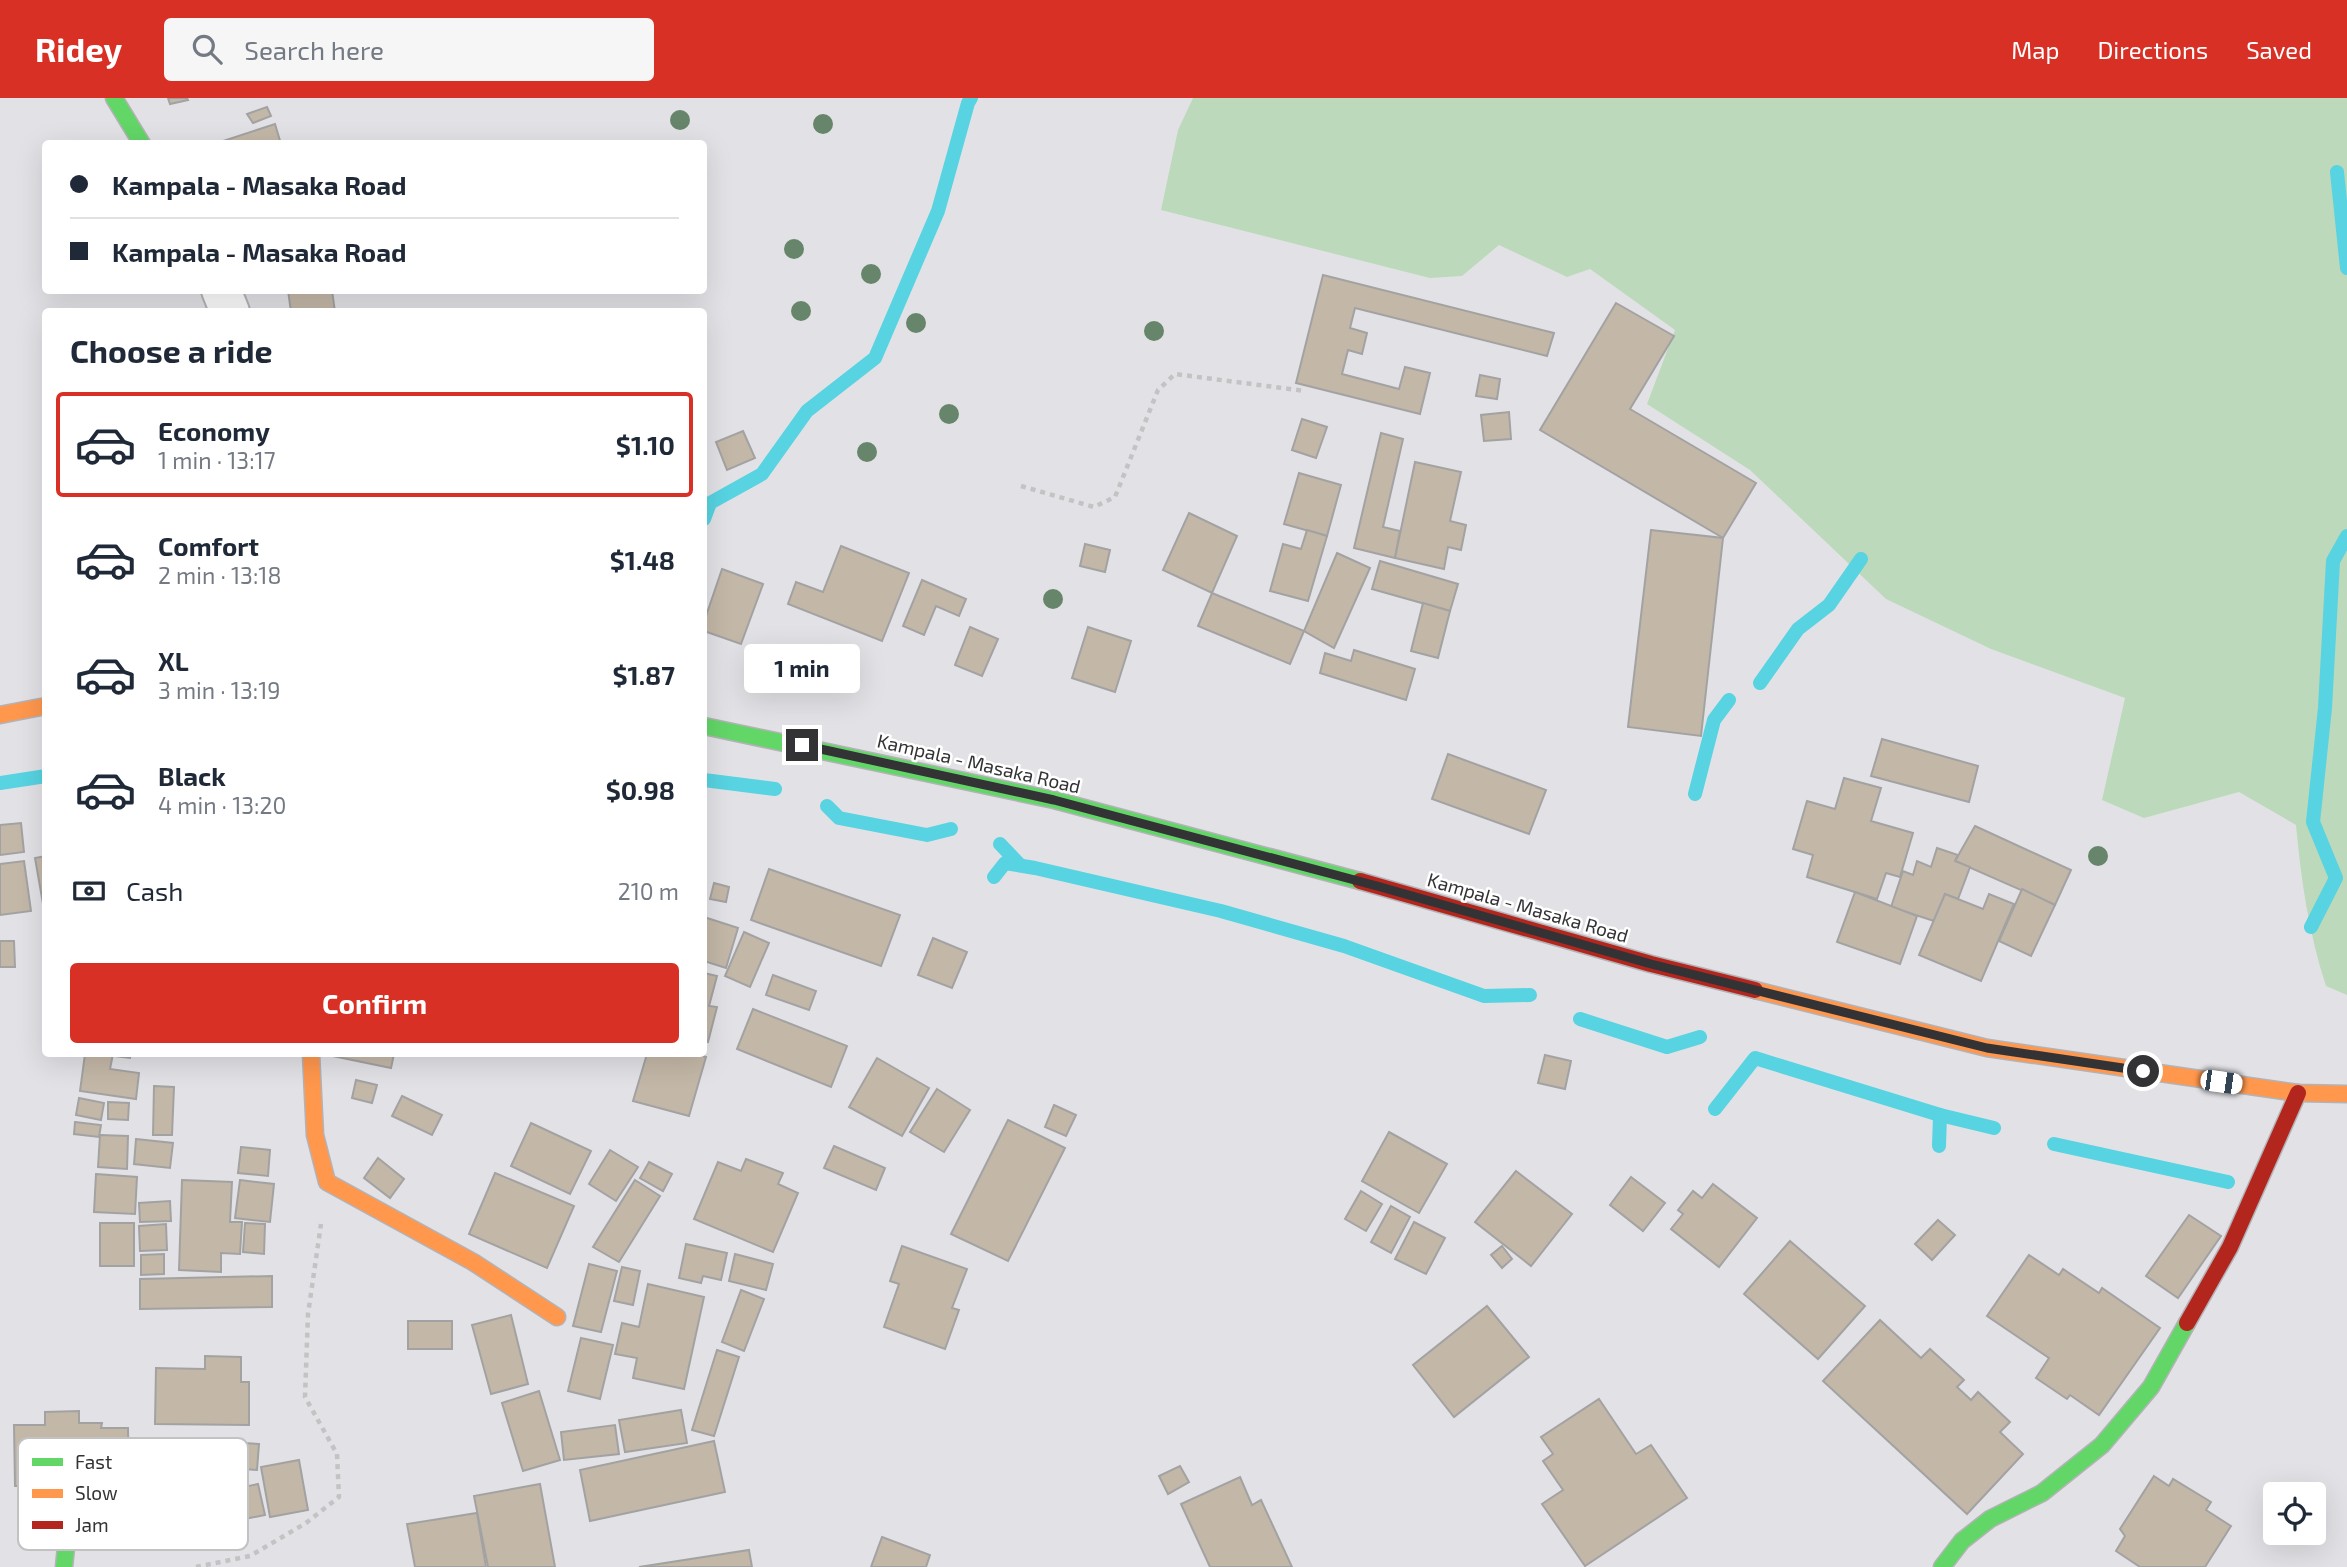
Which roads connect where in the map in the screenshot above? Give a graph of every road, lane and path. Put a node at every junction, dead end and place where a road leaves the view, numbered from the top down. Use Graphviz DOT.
graph roads {
  1 [pos="114,98"];
  2 [pos="140,140"];
  3 [pos="1305,391"];
  4 [pos="1021,486"];
  5 [pos="42,707"];
  6 [pos="0,715"];
  7 [pos="707,727"];
  8 [pos="311,1057"];
  9 [pos="2298,1093"];
  10 [pos="2347,1094"];
  11 [pos="327,1182"];
  12 [pos="557,1317"];
  13 [pos="196,1567"];
  14 [pos="1942,1567"];
  1 -- 2 [label="main road"];
  3 -- 4 [label="path"];
  5 -- 6 [label="main road"];
  7 -- 9 [label="main road, Kampala - Masaka Road"];
  8 -- 11 [label="main road"];
  9 -- 10 [label="main road, Kampala - Masaka Road"];
  9 -- 14 [label="main road"];
  11 -- 12 [label="main road"];
  11 -- 13 [label="path"];
}
